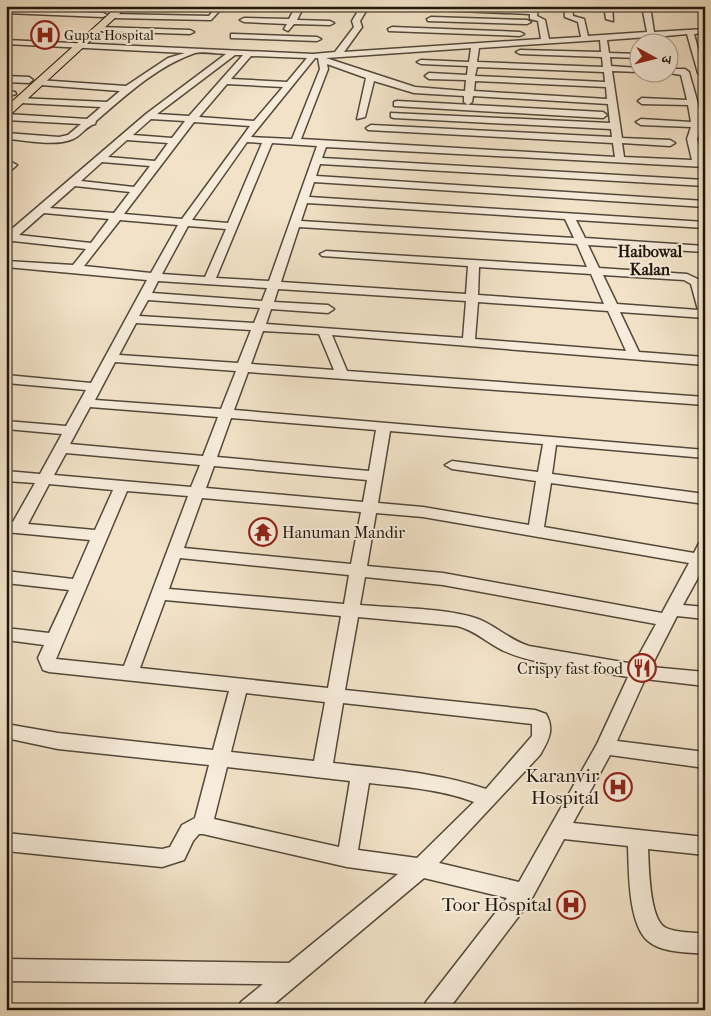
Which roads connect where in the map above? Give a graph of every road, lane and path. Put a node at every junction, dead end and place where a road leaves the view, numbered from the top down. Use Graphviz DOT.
graph roads {
  1 [pos="124,6"];
  2 [pos="175,6"];
  3 [pos="301,6"];
  4 [pos="365,6"];
  5 [pos="390,6"];
  6 [pos="568,6"];
  7 [pos="608,6"];
  8 [pos="646,6"];
  9 [pos="216,7"];
  10 [pos="407,7"];
  11 [pos="337,8"];
  12 [pos="684,8"];
  13 [pos="534,9"];
  14 [pos="705,9"];
  15 [pos="6,11"];
  16 [pos="248,11"];
  17 [pos="110,12"];
  18 [pos="430,18"];
  19 [pos="610,19"];
  20 [pos="244,20"];
  21 [pos="475,20"];
  22 [pos="292,22"];
  23 [pos="527,22"];
  24 [pos="330,23"];
  25 [pos="99,29"];
  26 [pos="392,29"];
  27 [pos="705,31"];
  28 [pos="190,32"];
  29 [pos="474,32"];
  30 [pos="650,32"];
  31 [pos="690,32"];
  32 [pos="520,34"];
  33 [pos="678,34"];
  34 [pos="234,36"];
  35 [pos="603,36"];
  36 [pos="628,37"];
  37 [pos="284,38"];
  38 [pos="585,38"];
  39 [pos="317,39"];
  40 [pos="694,41"];
  41 [pos="6,42"];
  42 [pos="546,42"];
  43 [pos="705,42"];
  44 [pos="71,44"];
  45 [pos="82,45"];
  46 [pos="474,48"];
  47 [pos="191,51"];
  48 [pos="226,53"];
  49 [pos="250,53"];
  50 [pos="338,54"];
  51 [pos="275,55"];
  52 [pos="606,55"];
  53 [pos="628,56"];
  54 [pos="701,56"];
  55 [pos="320,57"];
  56 [pos="422,62"];
  57 [pos="474,64"];
  58 [pos="608,69"];
  59 [pos="628,70"];
  60 [pos="678,72"];
  61 [pos="685,72"];
  62 [pos="704,73"];
  63 [pos="429,76"];
  64 [pos="371,77"];
  65 [pos="472,78"];
  66 [pos="6,79"];
  67 [pos="29,80"];
  68 [pos="225,81"];
  69 [pos="40,82"];
  70 [pos="289,85"];
  71 [pos="610,85"];
  72 [pos="128,89"];
  73 [pos="469,93"];
  74 [pos="11,96"];
  75 [pos="174,97"];
  76 [pos="200,99"];
  77 [pos="642,101"];
  78 [pos="612,102"];
  79 [pos="692,103"];
  80 [pos="398,104"];
  81 [pos="110,105"];
  82 [pos="467,108"];
  83 [pos="6,113"];
  84 [pos="394,115"];
  85 [pos="149,116"];
  86 [pos="614,116"];
  87 [pos="6,117"];
  88 [pos="360,117"];
  89 [pos="192,119"];
  90 [pos="466,119"];
  91 [pos="92,122"];
  92 [pos="641,122"];
  93 [pos="254,124"];
  94 [pos="696,125"];
  95 [pos="615,126"];
  96 [pos="371,128"];
  97 [pos="464,133"];
  98 [pos="6,136"];
  99 [pos="124,137"];
  100 [pos="244,139"];
  101 [pos="268,140"];
  102 [pos="174,141"];
  103 [pos="617,141"];
  104 [pos="295,142"];
  105 [pos="670,143"];
  106 [pos="322,144"];
  107 [pos="461,151"];
  108 [pos="99,159"];
  109 [pos="620,160"];
  110 [pos="316,161"];
  111 [pos="6,162"];
  112 [pos="156,164"];
  113 [pos="701,164"];
  114 [pos="458,169"];
  115 [pos="6,172"];
  116 [pos="615,178"];
  117 [pos="309,179"];
  118 [pos="72,183"];
  119 [pos="705,183"];
  120 [pos="455,189"];
  121 [pos="136,190"];
  122 [pos="618,198"];
  123 [pos="302,200"];
  124 [pos="705,204"];
  125 [pos="41,210"];
  126 [pos="116,216"];
  127 [pos="569,216"];
  128 [pos="450,220"];
  129 [pos="621,220"];
  130 [pos="184,223"];
  131 [pos="294,224"];
  132 [pos="705,225"];
  133 [pos="230,226"];
  134 [pos="8,238"];
  135 [pos="580,240"];
  136 [pos="92,246"];
  137 [pos="705,249"];
  138 [pos="326,254"];
  139 [pos="6,264"];
  140 [pos="474,264"];
  141 [pos="76,270"];
  142 [pos="595,272"];
  143 [pos="154,277"];
  144 [pos="208,281"];
  145 [pos="274,285"];
  146 [pos="144,296"];
  147 [pos="472,298"];
  148 [pos="266,306"];
  149 [pos="612,308"];
  150 [pos="328,309"];
  151 [pos="131,319"];
  152 [pos="258,327"];
  153 [pos="324,331"];
  154 [pos="469,342"];
  155 [pos="635,356"];
  156 [pos="110,358"];
  157 [pos="705,361"];
  158 [pos="243,367"];
  159 [pos="342,374"];
  160 [pos="6,379"];
  161 [pos="95,387"];
  162 [pos="705,401"];
  163 [pos="86,403"];
  164 [pos="226,414"];
  165 [pos="6,425"];
  166 [pos="384,426"];
  167 [pos="71,430"];
  168 [pos="550,441"];
  169 [pos="61,448"];
  170 [pos="705,454"];
  171 [pos="209,461"];
  172 [pos="452,465"];
  173 [pos="6,476"];
  174 [pos="376,476"];
  175 [pos="544,476"];
  176 [pos="45,479"];
  177 [pos="122,485"];
  178 [pos="197,493"];
  179 [pos="705,499"];
  180 [pos="370,507"];
  181 [pos="12,528"];
  182 [pos="536,530"];
  183 [pos="100,536"];
  184 [pos="175,552"];
  185 [pos="703,555"];
  186 [pos="358,569"];
  187 [pos="6,577"];
  188 [pos="78,585"];
  189 [pos="160,594"];
  190 [pos="351,611"];
  191 [pos="705,613"];
  192 [pos="669,615"];
  193 [pos="6,634"];
  194 [pos="55,640"];
  195 [pos="639,672"];
  196 [pos="129,675"];
  197 [pos="705,679"];
  198 [pos="239,686"];
  199 [pos="335,697"];
  200 [pos="6,731"];
  201 [pos="604,747"];
  202 [pos="220,759"];
  203 [pos="705,760"];
  204 [pos="322,770"];
  205 [pos="361,774"];
  206 [pos="489,799"];
  207 [pos="203,825"];
  208 [pos="558,830"];
  209 [pos="637,838"];
  210 [pos="6,842"];
  211 [pos="705,846"];
  212 [pos="347,858"];
  213 [pos="421,868"];
  214 [pos="524,893"];
  215 [pos="705,944"];
  216 [pos="6,970"];
  217 [pos="292,974"];
  218 [pos="248,1010"];
  219 [pos="434,1010"];
  1 -- 17 [label="main road"];
  2 -- 9 [label="street"];
  3 -- 11 [label="street"];
  3 -- 22 [label="street"];
  4 -- 50 [label="street"];
  5 -- 10 [label="street"];
  6 -- 38 [label="street"];
  7 -- 19 [label="street"];
  8 -- 30 [label="street"];
  9 -- 17 [label="street"];
  10 -- 13 [label="street"];
  12 -- 14 [label="street"];
  13 -- 42 [label="street"];
  15 -- 17 [label="street"];
  16 -- 20 [label="street"];
  17 -- 25 [label="main road"];
  17 -- 44 [label="main road"];
  18 -- 21 [label="street"];
  20 -- 22 [label="street"];
  20 -- 34 [label="street"];
  21 -- 23 [label="street"];
  21 -- 29 [label="street"];
  22 -- 24 [label="street"];
  22 -- 37 [label="street"];
  25 -- 28 [label="street"];
  25 -- 45 [label="main road"];
  26 -- 29 [label="street"];
  27 -- 31 [label="street"];
  29 -- 32 [label="street"];
  29 -- 46 [label="street"];
  31 -- 33 [label="street"];
  31 -- 40 [label="street"];
  34 -- 37 [label="street"];
  34 -- 48 [label="street"];
  35 -- 36 [label="street"];
  35 -- 38 [label="street"];
  35 -- 52 [label="street"];
  37 -- 39 [label="street"];
  37 -- 51 [label="street"];
  38 -- 42 [label="street"];
  40 -- 43 [label="street"];
  40 -- 54 [label="street"];
  41 -- 44 [label="street"];
  42 -- 46 [label="street"];
  44 -- 45 [label="street"];
  44 -- 67 [label="main road"];
  45 -- 47 [label="street"];
  45 -- 69 [label="main road"];
  46 -- 50 [label="street"];
  46 -- 52 [label="street"];
  46 -- 57 [label="street"];
  47 -- 48 [label="street"];
  47 -- 72 [label="street"];
  48 -- 49 [label="street"];
  48 -- 75 [label="street"];
  49 -- 51 [label="street"];
  49 -- 68 [label="street"];
  50 -- 55 [label="street"];
  51 -- 55 [label="street"];
  52 -- 53 [label="street"];
  52 -- 58 [label="street"];
  54 -- 62 [label="street"];
  55 -- 64 [label="street"];
  55 -- 70 [label="street"];
  55 -- 104 [label="street"];
  56 -- 57 [label="street"];
  57 -- 58 [label="street"];
  57 -- 65 [label="street"];
  58 -- 59 [label="street"];
  58 -- 71 [label="street"];
  60 -- 61 [label="street"];
  61 -- 62 [label="street"];
  61 -- 79 [label="street"];
  63 -- 65 [label="street"];
  64 -- 73 [label="street"];
  64 -- 88 [label="street"];
  65 -- 71 [label="street"];
  65 -- 73 [label="street"];
  66 -- 67 [label="street"];
  67 -- 74 [label="main road"];
  68 -- 70 [label="street"];
  68 -- 76 [label="street"];
  69 -- 72 [label="street"];
  69 -- 74 [label="main road"];
  70 -- 93 [label="street"];
  71 -- 78 [label="street"];
  72 -- 81 [label="street"];
  73 -- 78 [label="street"];
  73 -- 82 [label="street"];
  74 -- 81 [label="street"];
  74 -- 83 [label="main road"];
  75 -- 76 [label="street"];
  75 -- 85 [label="street"];
  76 -- 89 [label="street"];
  77 -- 79 [label="street"];
  78 -- 86 [label="street"];
  79 -- 94 [label="street"];
  80 -- 82 [label="street"];
  81 -- 91 [label="street"];
  82 -- 86 [label="street"];
  82 -- 90 [label="street"];
  84 -- 90 [label="street"];
  85 -- 89 [label="street"];
  85 -- 99 [label="street"];
  86 -- 95 [label="street"];
  87 -- 91 [label="street"];
  89 -- 93 [label="street"];
  89 -- 102 [label="street"];
  90 -- 95 [label="street"];
  90 -- 97 [label="street"];
  91 -- 98 [label="street"];
  92 -- 94 [label="street"];
  93 -- 100 [label="street"];
  94 -- 113 [label="street"];
  95 -- 103 [label="street"];
  96 -- 97 [label="street"];
  97 -- 103 [label="street"];
  97 -- 107 [label="street"];
  99 -- 102 [label="street"];
  99 -- 108 [label="street"];
  100 -- 101 [label="street"];
  100 -- 130 [label="street"];
  101 -- 104 [label="street"];
  101 -- 133 [label="street"];
  102 -- 112 [label="street"];
  103 -- 105 [label="street"];
  103 -- 109 [label="street"];
  104 -- 106 [label="street"];
  106 -- 107 [label="street"];
  106 -- 110 [label="street"];
  107 -- 109 [label="street"];
  107 -- 114 [label="street"];
  108 -- 112 [label="street"];
  108 -- 118 [label="street"];
  109 -- 113 [label="street"];
  110 -- 114 [label="street"];
  110 -- 117 [label="street"];
  111 -- 115 [label="street"];
  112 -- 121 [label="street"];
  114 -- 116 [label="street"];
  114 -- 120 [label="street"];
  116 -- 119 [label="street"];
  116 -- 122 [label="street"];
  117 -- 120 [label="street"];
  117 -- 123 [label="street"];
  118 -- 121 [label="street"];
  118 -- 125 [label="street"];
  120 -- 122 [label="street"];
  120 -- 128 [label="street"];
  121 -- 126 [label="street"];
  122 -- 124 [label="street"];
  122 -- 129 [label="street"];
  123 -- 128 [label="street"];
  123 -- 131 [label="street"];
  125 -- 126 [label="street"];
  125 -- 134 [label="street"];
  126 -- 130 [label="street"];
  126 -- 136 [label="street"];
  127 -- 128 [label="street"];
  127 -- 129 [label="street"];
  127 -- 135 [label="street"];
  128 -- 131 [label="street"];
  128 -- 135 [label="street"];
  129 -- 132 [label="street"];
  130 -- 133 [label="street"];
  130 -- 143 [label="street"];
  131 -- 145 [label="street"];
  133 -- 144 [label="street"];
  134 -- 136 [label="street"];
  135 -- 137 [label="street"];
  135 -- 142 [label="street"];
  136 -- 141 [label="street"];
  138 -- 140 [label="street"];
  139 -- 141 [label="street"];
  140 -- 142 [label="street"];
  140 -- 147 [label="street"];
  141 -- 143 [label="street"];
  142 -- 149 [label="street"];
  142 -- 149 [label="street"];
  143 -- 144 [label="street"];
  143 -- 146 [label="street"];
  144 -- 145 [label="street"];
  145 -- 147 [label="street"];
  145 -- 148 [label="street"];
  146 -- 148 [label="street"];
  146 -- 151 [label="street"];
  147 -- 149 [label="street"];
  147 -- 154 [label="street"];
  148 -- 150 [label="street"];
  148 -- 152 [label="street"];
  149 -- 155 [label="street"];
  151 -- 152 [label="street"];
  151 -- 156 [label="street"];
  152 -- 153 [label="street"];
  152 -- 158 [label="street"];
  153 -- 154 [label="street"];
  153 -- 159 [label="street"];
  154 -- 155 [label="street"];
  155 -- 157 [label="street"];
  156 -- 158 [label="street"];
  156 -- 161 [label="street"];
  158 -- 159 [label="street"];
  158 -- 164 [label="street"];
  159 -- 162 [label="street"];
  160 -- 161 [label="street"];
  161 -- 163 [label="street"];
  163 -- 164 [label="street"];
  163 -- 167 [label="street"];
  164 -- 166 [label="street"];
  164 -- 171 [label="street"];
  165 -- 167 [label="street"];
  166 -- 168 [label="street"];
  166 -- 174 [label="street"];
  167 -- 169 [label="street"];
  168 -- 170 [label="street"];
  168 -- 175 [label="street"];
  169 -- 171 [label="street"];
  169 -- 176 [label="street"];
  171 -- 174 [label="street"];
  171 -- 178 [label="street"];
  172 -- 175 [label="street"];
  173 -- 176 [label="street"];
  174 -- 180 [label="street"];
  175 -- 179 [label="street"];
  175 -- 182 [label="street"];
  176 -- 177 [label="street"];
  176 -- 181 [label="street"];
  177 -- 178 [label="street"];
  177 -- 183 [label="street"];
  178 -- 180 [label="street"];
  178 -- 184 [label="street"];
  180 -- 182 [label="street"];
  180 -- 186 [label="street"];
  181 -- 183 [label="street"];
  182 -- 185 [label="street"];
  183 -- 188 [label="street"];
  184 -- 186 [label="street"];
  184 -- 189 [label="street"];
  185 -- 192 [label="street"];
  186 -- 190 [label="street"];
  186 -- 192 [label="street"];
  187 -- 188 [label="street"];
  188 -- 194 [label="street"];
  189 -- 190 [label="street"];
  189 -- 196 [label="street"];
  190 -- 195 [label="street"];
  190 -- 199 [label="street"];
  191 -- 192 [label="street"];
  192 -- 195 [label="street"];
  193 -- 194 [label="street"];
  194 -- 196 [label="street"];
  195 -- 197 [label="street"];
  195 -- 201 [label="street"];
  196 -- 198 [label="street"];
  198 -- 199 [label="street"];
  198 -- 202 [label="street"];
  199 -- 204 [label="street"];
  199 -- 206 [label="street"];
  200 -- 202 [label="street"];
  201 -- 203 [label="street"];
  201 -- 208 [label="street"];
  202 -- 204 [label="street"];
  202 -- 207 [label="street"];
  204 -- 205 [label="street"];
  205 -- 206 [label="street"];
  205 -- 212 [label="street"];
  206 -- 213 [label="street"];
  207 -- 210 [label="street"];
  207 -- 212 [label="street"];
  208 -- 209 [label="street"];
  208 -- 214 [label="street"];
  209 -- 211 [label="street"];
  209 -- 215 [label="street"];
  212 -- 213 [label="street"];
  213 -- 214 [label="street"];
  213 -- 217 [label="street"];
  214 -- 219 [label="street"];
  216 -- 217 [label="street"];
  217 -- 218 [label="street"];
}
